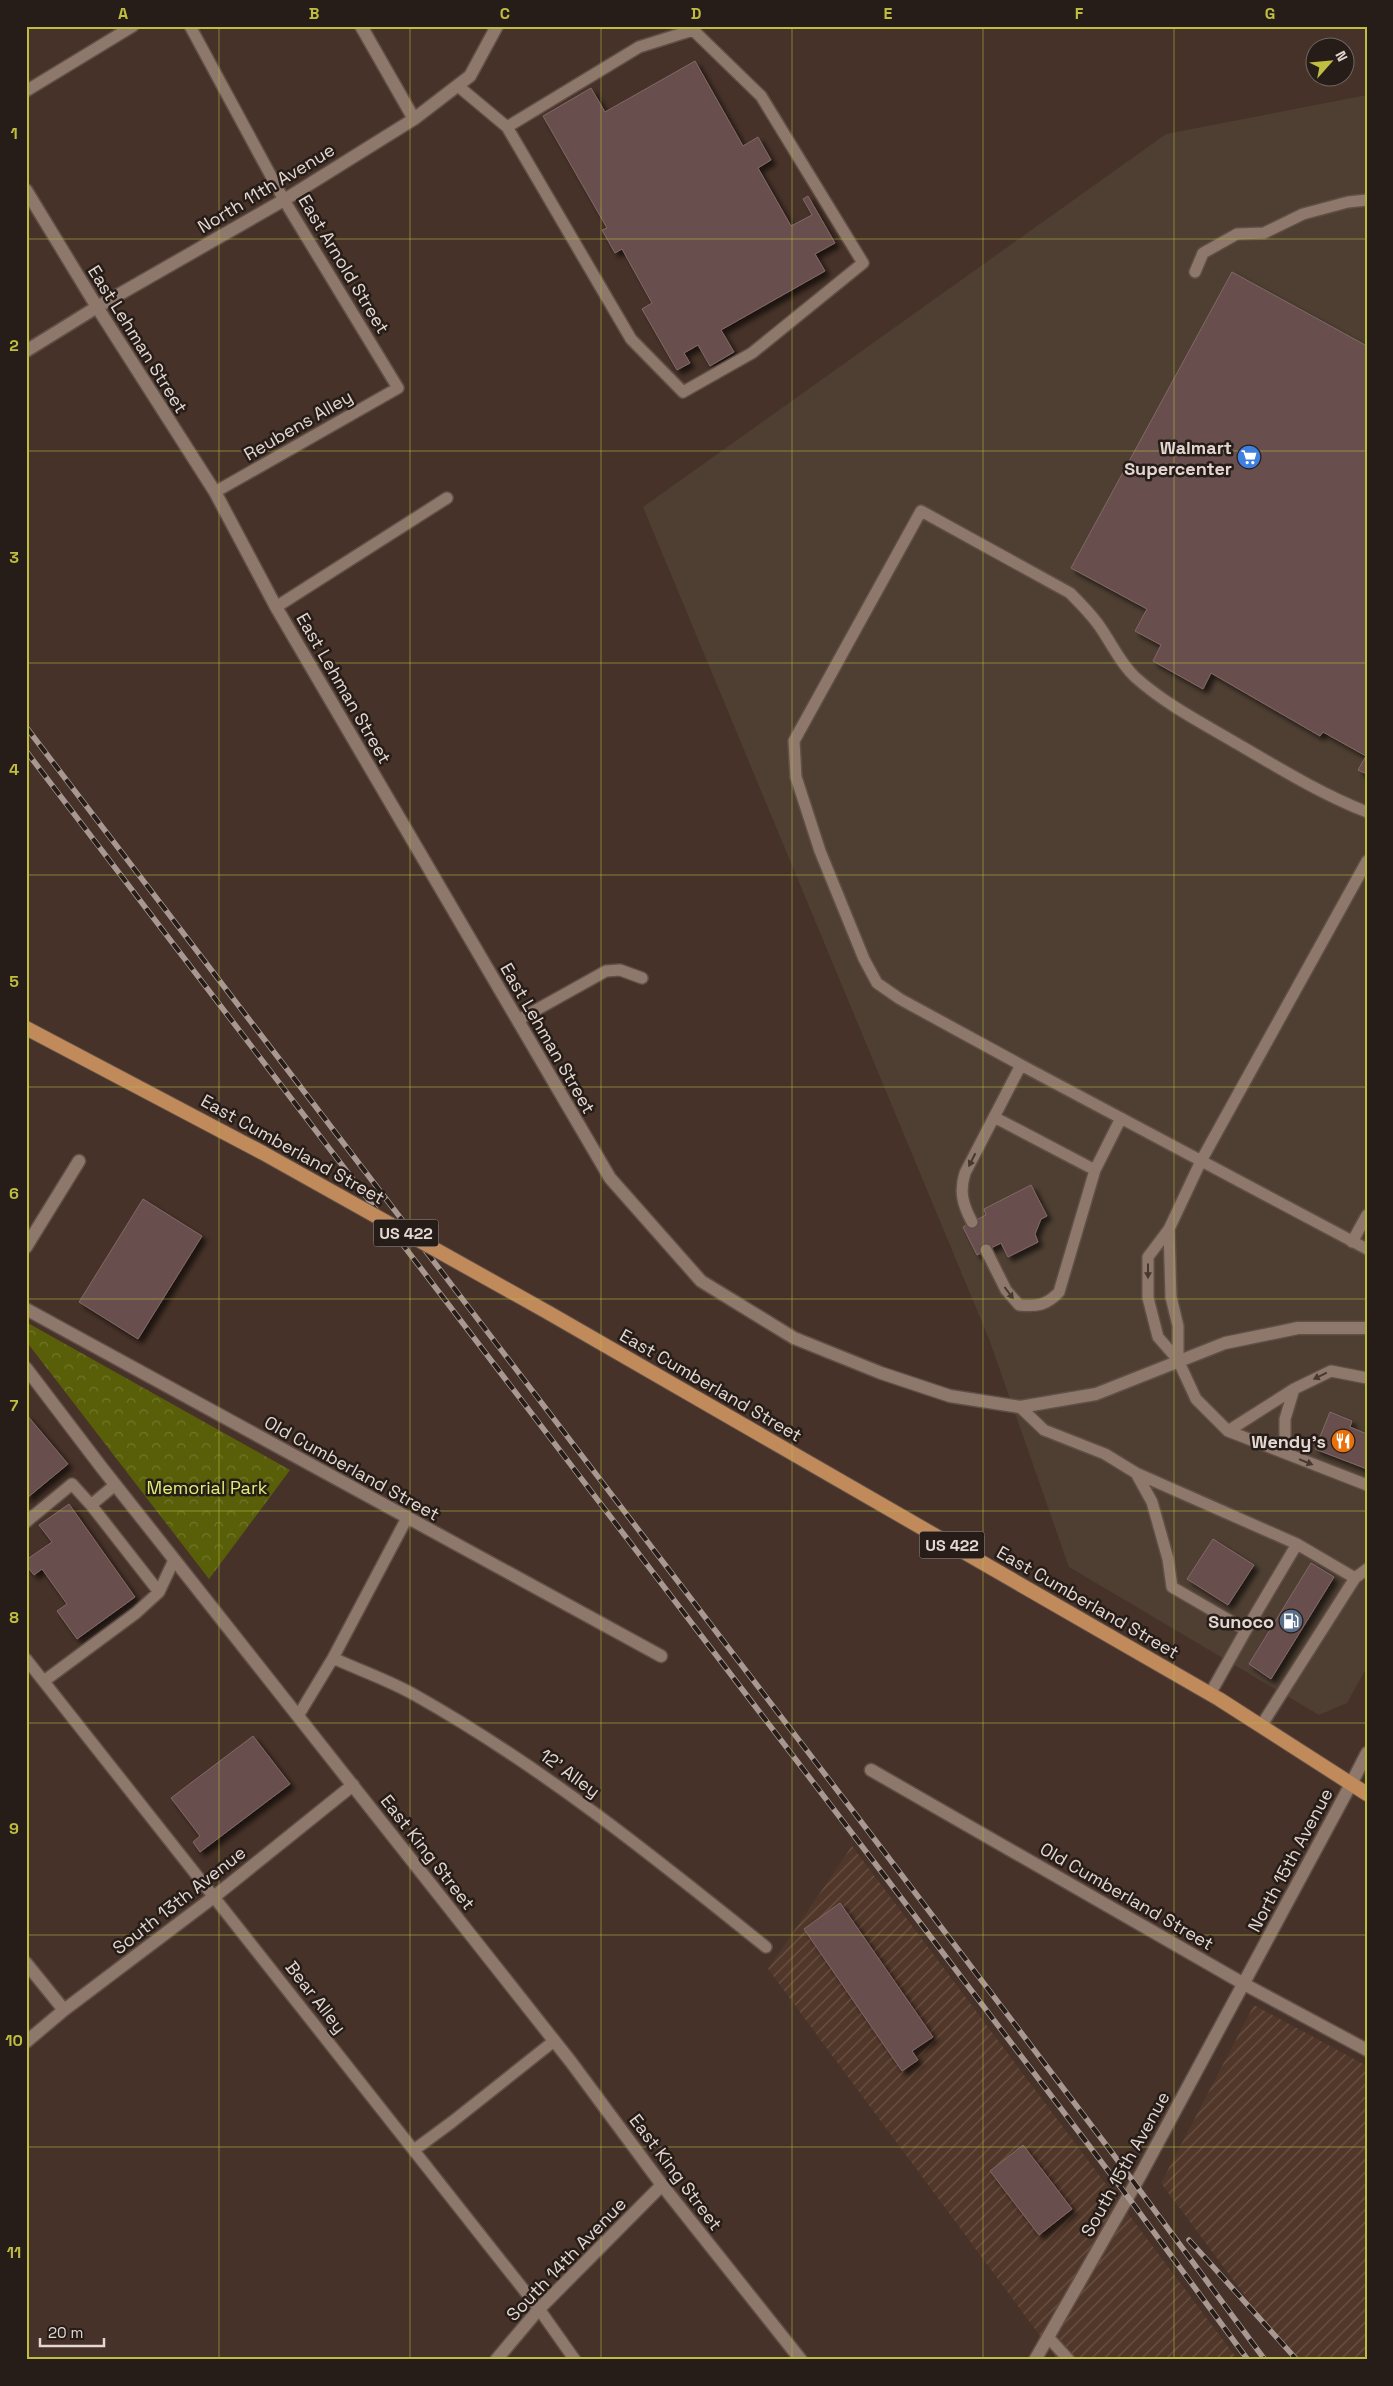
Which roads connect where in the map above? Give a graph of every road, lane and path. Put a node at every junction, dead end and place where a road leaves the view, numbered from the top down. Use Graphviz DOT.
graph roads {
  1 [pos="133,26"];
  2 [pos="190,26"];
  3 [pos="360,26"];
  4 [pos="497,26"];
  5 [pos="458,86"];
  6 [pos="26,91"];
  7 [pos="414,119"];
  8 [pos="507,127"];
  9 [pos="26,190"];
  10 [pos="284,200"];
  11 [pos="1367,200"];
  12 [pos="1195,272"];
  13 [pos="97,308"];
  14 [pos="26,351"];
  15 [pos="398,388"];
  16 [pos="215,492"];
  17 [pos="447,498"];
  18 [pos="276,607"];
  19 [pos="1367,812"];
  20 [pos="1367,862"];
  21 [pos="642,978"];
  22 [pos="518,1020"];
  23 [pos="26,1028"];
  24 [pos="1021,1065"];
  25 [pos="994,1117"];
  26 [pos="1121,1118"];
  27 [pos="79,1161"];
  28 [pos="1201,1161"];
  29 [pos="1095,1170"];
  30 [pos="1367,1215"];
  31 [pos="972,1222"];
  32 [pos="1169,1229"];
  33 [pos="1352,1242"];
  34 [pos="26,1247"];
  35 [pos="1367,1249"];
  36 [pos="986,1250"];
  37 [pos="26,1309"];
  38 [pos="1367,1328"];
  39 [pos="1178,1360"];
  40 [pos="26,1368"];
  41 [pos="1367,1378"];
  42 [pos="1294,1389"];
  43 [pos="1020,1407"];
  44 [pos="1228,1431"];
  45 [pos="1285,1453"];
  46 [pos="1136,1473"];
  47 [pos="115,1485"];
  48 [pos="1367,1485"];
  49 [pos="91,1505"];
  50 [pos="407,1518"];
  51 [pos="26,1522"];
  52 [pos="1297,1544"];
  53 [pos="174,1560"];
  54 [pos="1367,1568"];
  55 [pos="1354,1578"];
  56 [pos="159,1592"];
  57 [pos="1246,1630"];
  58 [pos="661,1656"];
  59 [pos="333,1658"];
  60 [pos="26,1659"];
  61 [pos="44,1681"];
  62 [pos="1210,1694"];
  63 [pos="298,1716"];
  64 [pos="1261,1726"];
  65 [pos="1367,1752"];
  66 [pos="871,1770"];
  67 [pos="1351,1784"];
  68 [pos="352,1785"];
  69 [pos="1367,1794"];
  70 [pos="215,1896"];
  71 [pos="766,1947"];
  72 [pos="26,1963"];
  73 [pos="1244,1984"];
  74 [pos="64,2010"];
  75 [pos="554,2041"];
  76 [pos="26,2042"];
  77 [pos="1367,2050"];
  78 [pos="414,2150"];
  79 [pos="662,2185"];
  80 [pos="539,2309"];
  81 [pos="1048,2337"];
  82 [pos="496,2360"];
  83 [pos="575,2360"];
  84 [pos="801,2360"];
  85 [pos="1035,2360"];
  86 [pos="1069,2360"];
  1 -- 6 [label="lane"];
  2 -- 10 [label="lane, East Arnold Street"];
  3 -- 7 [label="street"];
  4 -- 5 [label="street, North 11th Avenue"];
  5 -- 7 [label="street, North 11th Avenue"];
  5 -- 8 [label="lane"];
  7 -- 10 [label="street, North 11th Avenue"];
  8 -- 8 [label="lane"];
  9 -- 13 [label="street, East Lehman Street"];
  10 -- 13 [label="street, North 11th Avenue"];
  10 -- 15 [label="lane, East Arnold Street"];
  11 -- 12 [label="lane"];
  13 -- 14 [label="street, North 11th Avenue"];
  13 -- 16 [label="street, East Lehman Street"];
  15 -- 16 [label="lane, Reubens Alley"];
  16 -- 18 [label="street, East Lehman Street"];
  17 -- 18 [label="lane"];
  18 -- 22 [label="street, East Lehman Street"];
  19 -- 24 [label="lane"];
  20 -- 28 [label="lane"];
  21 -- 22 [label="lane"];
  22 -- 43 [label="street, East Lehman Street"];
  23 -- 62 [label="highway, East Cumberland Street / US 422, bridge"];
  24 -- 25 [label="lane"];
  24 -- 26 [label="lane"];
  25 -- 29 [label="lane"];
  25 -- 31 [label="lane, one-way"];
  26 -- 28 [label="lane"];
  26 -- 29 [label="lane"];
  27 -- 34 [label="street"];
  28 -- 32 [label="lane"];
  28 -- 33 [label="lane"];
  36 -- 29 [label="lane, one-way"];
  30 -- 33 [label="lane"];
  32 -- 39 [label="lane"];
  32 -- 39 [label="lane, one-way"];
  33 -- 35 [label="lane"];
  37 -- 50 [label="street, Old Cumberland Street"];
  38 -- 39 [label="street, East Lehman Street"];
  39 -- 43 [label="street, East Lehman Street"];
  39 -- 44 [label="lane"];
  40 -- 47 [label="street, East King Street"];
  41 -- 42 [label="lane, one-way"];
  42 -- 44 [label="lane"];
  42 -- 45 [label="lane"];
  43 -- 46 [label="lane"];
  44 -- 45 [label="lane"];
  45 -- 48 [label="lane, one-way"];
  46 -- 52 [label="lane"];
  46 -- 57 [label="lane"];
  47 -- 49 [label="lane"];
  47 -- 53 [label="street, East King Street"];
  49 -- 51 [label="lane"];
  49 -- 56 [label="lane"];
  50 -- 58 [label="street, Old Cumberland Street"];
  50 -- 59 [label="lane"];
  52 -- 55 [label="lane"];
  52 -- 57 [label="lane"];
  53 -- 56 [label="lane"];
  53 -- 63 [label="street, East King Street"];
  54 -- 55 [label="lane"];
  55 -- 64 [label="lane"];
  56 -- 61 [label="lane"];
  57 -- 62 [label="lane"];
  59 -- 63 [label="lane"];
  59 -- 71 [label="lane, 12' Alley"];
  60 -- 61 [label="lane, Bear Alley"];
  61 -- 70 [label="lane, Bear Alley"];
  62 -- 64 [label="highway, East Cumberland Street / US 422"];
  63 -- 68 [label="street, East King Street"];
  64 -- 67 [label="highway, East Cumberland Street / US 422"];
  65 -- 67 [label="street, North 15th Avenue"];
  66 -- 73 [label="street, Old Cumberland Street"];
  67 -- 69 [label="highway, East Cumberland Street / US 422"];
  67 -- 73 [label="street, North 15th Avenue"];
  68 -- 70 [label="street, South 13th Avenue"];
  68 -- 75 [label="street, East King Street"];
  70 -- 74 [label="street, South 13th Avenue"];
  70 -- 78 [label="lane, Bear Alley"];
  72 -- 74 [label="street"];
  73 -- 77 [label="street, Old Cumberland Street"];
  73 -- 81 [label="street, South 15th Avenue"];
  74 -- 76 [label="street, South 13th Avenue"];
  75 -- 78 [label="lane"];
  75 -- 79 [label="street, East King Street"];
  78 -- 80 [label="lane, Bear Alley"];
  79 -- 80 [label="street, South 14th Avenue"];
  79 -- 84 [label="street, East King Street"];
  80 -- 82 [label="street, South 14th Avenue"];
  80 -- 83 [label="lane, Bear Alley"];
  81 -- 85 [label="street, South 15th Avenue"];
  81 -- 86 [label="lane"];
}
